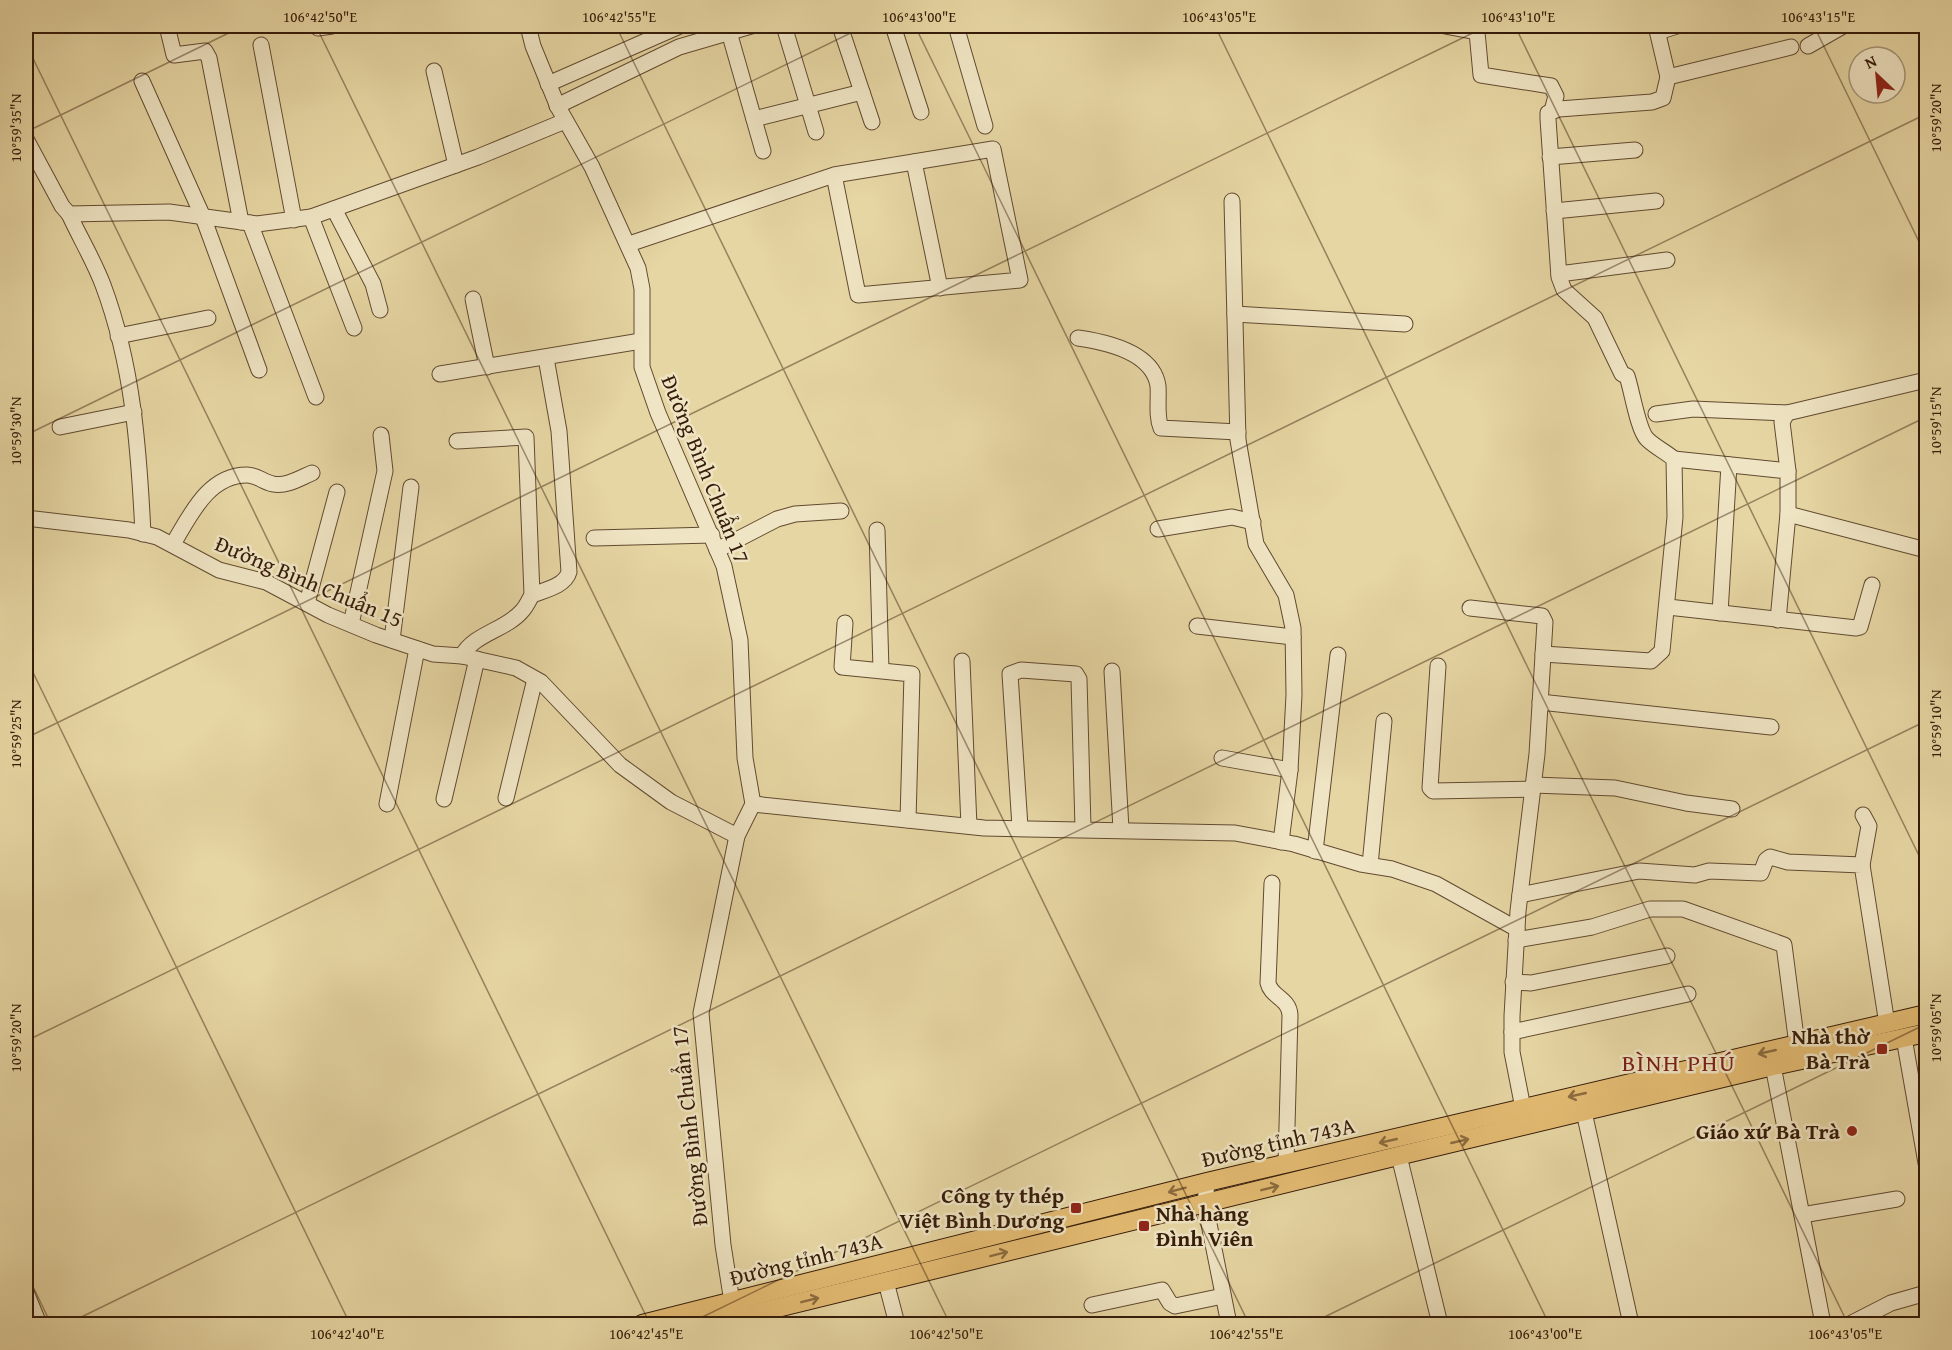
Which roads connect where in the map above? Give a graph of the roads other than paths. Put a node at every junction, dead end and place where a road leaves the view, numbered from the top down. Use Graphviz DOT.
graph roads {
  1 [pos="167,26"];
  2 [pos="528,26"];
  3 [pos="680,26"];
  4 [pos="751,26"];
  5 [pos="784,26"];
  6 [pos="840,26"];
  7 [pos="893,26"];
  8 [pos="956,26"];
  9 [pos="1445,26"];
  10 [pos="1677,26"];
  11 [pos="1843,26"];
  12 [pos="1657,29"];
  13 [pos="729,32"];
  14 [pos="261,45"];
  15 [pos="1808,46"];
  16 [pos="1791,47"];
  17 [pos="434,71"];
  18 [pos="1668,77"];
  19 [pos="142,81"];
  20 [pos="548,84"];
  21 [pos="862,92"];
  22 [pos="808,105"];
  23 [pos="557,106"];
  24 [pos="1552,111"];
  25 [pos="921,112"];
  26 [pos="754,119"];
  27 [pos="565,121"];
  28 [pos="872,122"];
  29 [pos="985,126"];
  30 [pos="816,132"];
  31 [pos="26,139"];
  32 [pos="1635,150"];
  33 [pos="763,151"];
  34 [pos="1550,157"];
  35 [pos="914,162"];
  36 [pos="456,165"];
  37 [pos="834,175"];
  38 [pos="1232,201"];
  39 [pos="1656,201"];
  40 [pos="334,209"];
  41 [pos="1554,211"];
  42 [pos="69,214"];
  43 [pos="203,217"];
  44 [pos="310,218"];
  45 [pos="294,220"];
  46 [pos="245,223"];
  47 [pos="629,244"];
  48 [pos="1667,260"];
  49 [pos="1559,274"];
  50 [pos="940,288"];
  51 [pos="473,299"];
  52 [pos="380,310"];
  53 [pos="1235,314"];
  54 [pos="208,318"];
  55 [pos="1405,324"];
  56 [pos="354,328"];
  57 [pos="118,336"];
  58 [pos="1078,338"];
  59 [pos="641,341"];
  60 [pos="546,358"];
  61 [pos="487,367"];
  62 [pos="259,370"];
  63 [pos="440,374"];
  64 [pos="1926,380"];
  65 [pos="316,397"];
  66 [pos="134,412"];
  67 [pos="1787,413"];
  68 [pos="1656,414"];
  69 [pos="60,426"];
  70 [pos="1238,432"];
  71 [pos="381,435"];
  72 [pos="457,441"];
  73 [pos="1674,459"];
  74 [pos="1729,465"];
  75 [pos="1788,471"];
  76 [pos="312,473"];
  77 [pos="411,487"];
  78 [pos="338,492"];
  79 [pos="841,511"];
  80 [pos="1788,514"];
  81 [pos="26,518"];
  82 [pos="1253,522"];
  83 [pos="877,530"];
  84 [pos="1158,530"];
  85 [pos="143,534"];
  86 [pos="712,535"];
  87 [pos="594,538"];
  88 [pos="173,544"];
  89 [pos="717,550"];
  90 [pos="1926,550"];
  91 [pos="1872,585"];
  92 [pos="532,595"];
  93 [pos="307,603"];
  94 [pos="1668,607"];
  95 [pos="1470,608"];
  96 [pos="1720,613"];
  97 [pos="1778,620"];
  98 [pos="845,623"];
  99 [pos="351,624"];
  100 [pos="1197,626"];
  101 [pos="1293,637"];
  102 [pos="392,640"];
  103 [pos="417,650"];
  104 [pos="1543,654"];
  105 [pos="1338,655"];
  106 [pos="469,658"];
  107 [pos="962,661"];
  108 [pos="1438,666"];
  109 [pos="881,670"];
  110 [pos="1112,671"];
  111 [pos="536,679"];
  112 [pos="1540,702"];
  113 [pos="1384,721"];
  114 [pos="1771,727"];
  115 [pos="1221,758"];
  116 [pos="1290,770"];
  117 [pos="1533,787"];
  118 [pos="506,798"];
  119 [pos="444,799"];
  120 [pos="387,804"];
  121 [pos="753,804"];
  122 [pos="1731,809"];
  123 [pos="1863,815"];
  124 [pos="908,820"];
  125 [pos="969,826"];
  126 [pos="1020,827"];
  127 [pos="1083,828"];
  128 [pos="1121,829"];
  129 [pos="737,836"];
  130 [pos="1281,842"];
  131 [pos="1315,850"];
  132 [pos="1370,865"];
  133 [pos="1863,865"];
  134 [pos="1272,883"];
  135 [pos="1520,895"];
  136 [pos="1516,934"];
  137 [pos="1667,956"];
  138 [pos="1513,982"];
  139 [pos="1688,994"];
  140 [pos="1926,1014"];
  141 [pos="1887,1024"];
  142 [pos="1512,1032"];
  143 [pos="1926,1033"];
  144 [pos="1864,1038"];
  145 [pos="1904,1038"];
  146 [pos="1797,1045"];
  147 [pos="1773,1066"];
  148 [pos="1523,1108"];
  149 [pos="1584,1112"];
  150 [pos="1399,1156"];
  151 [pos="1926,1163"];
  152 [pos="1286,1164"];
  153 [pos="1207,1182"];
  154 [pos="1897,1199"];
  155 [pos="1205,1204"];
  156 [pos="1802,1215"];
  157 [pos="886,1282"];
  158 [pos="26,1292"];
  159 [pos="1926,1293"];
  160 [pos="1223,1296"];
  161 [pos="1092,1305"];
  162 [pos="738,1315"];
  163 [pos="39,1324"];
  164 [pos="642,1324"];
  165 [pos="712,1324"];
  166 [pos="897,1324"];
  167 [pos="1229,1324"];
  168 [pos="1440,1324"];
  169 [pos="1631,1324"];
  170 [pos="1823,1324"];
  171 [pos="1850,1324"];
  1 -- 46 [label="street"];
  2 -- 20 [label="street, Đường Bình Chuẩn 17"];
  3 -- 20 [label="street"];
  4 -- 13 [label="street"];
  5 -- 22 [label="street"];
  6 -- 21 [label="street"];
  7 -- 25 [label="street"];
  8 -- 29 [label="street"];
  9 -- 24 [label="street"];
  10 -- 12 [label="street"];
  11 -- 15 [label="street"];
  12 -- 18 [label="street"];
  13 -- 23 [label="street"];
  13 -- 26 [label="street"];
  14 -- 45 [label="street"];
  16 -- 18 [label="street"];
  17 -- 36 [label="street"];
  18 -- 24 [label="street"];
  19 -- 43 [label="street"];
  20 -- 23 [label="street, Đường Bình Chuẩn 17"];
  21 -- 22 [label="street"];
  21 -- 28 [label="street"];
  22 -- 26 [label="street"];
  22 -- 30 [label="street"];
  23 -- 27 [label="street, Đường Bình Chuẩn 17"];
  24 -- 34 [label="street"];
  26 -- 33 [label="street"];
  27 -- 36 [label="street"];
  27 -- 47 [label="street, Đường Bình Chuẩn 17"];
  31 -- 42 [label="street"];
  32 -- 34 [label="street"];
  34 -- 41 [label="street"];
  35 -- 37 [label="street"];
  35 -- 50 [label="street"];
  35 -- 50 [label="street"];
  36 -- 40 [label="street"];
  37 -- 47 [label="street"];
  37 -- 50 [label="street"];
  38 -- 53 [label="street"];
  39 -- 41 [label="street"];
  40 -- 44 [label="street"];
  40 -- 52 [label="street"];
  41 -- 49 [label="street"];
  42 -- 43 [label="street"];
  42 -- 57 [label="street"];
  43 -- 46 [label="street"];
  43 -- 62 [label="street"];
  44 -- 45 [label="street"];
  44 -- 56 [label="street"];
  45 -- 46 [label="street"];
  46 -- 65 [label="street"];
  47 -- 59 [label="street, Đường Bình Chuẩn 17"];
  48 -- 49 [label="street"];
  49 -- 73 [label="street"];
  51 -- 61 [label="street"];
  53 -- 55 [label="street"];
  53 -- 70 [label="street"];
  54 -- 57 [label="street"];
  57 -- 66 [label="street"];
  58 -- 70 [label="street"];
  59 -- 60 [label="street"];
  59 -- 86 [label="street, Đường Bình Chuẩn 17"];
  60 -- 61 [label="street"];
  60 -- 92 [label="street"];
  61 -- 63 [label="street"];
  64 -- 67 [label="street"];
  66 -- 69 [label="street"];
  66 -- 85 [label="street"];
  67 -- 68 [label="street"];
  67 -- 75 [label="street"];
  70 -- 82 [label="street"];
  71 -- 99 [label="street"];
  72 -- 92 [label="street"];
  73 -- 74 [label="street"];
  73 -- 94 [label="street"];
  74 -- 75 [label="street"];
  74 -- 96 [label="street"];
  75 -- 80 [label="street"];
  76 -- 88 [label="street"];
  77 -- 102 [label="street"];
  78 -- 93 [label="street"];
  79 -- 89 [label="street"];
  80 -- 90 [label="street"];
  80 -- 97 [label="street"];
  81 -- 85 [label="street, Đường Bình Chuẩn 15"];
  82 -- 84 [label="street"];
  82 -- 101 [label="street"];
  83 -- 109 [label="street"];
  85 -- 88 [label="street, Đường Bình Chuẩn 15"];
  86 -- 87 [label="street"];
  86 -- 89 [label="street, Đường Bình Chuẩn 17"];
  88 -- 93 [label="street, Đường Bình Chuẩn 15"];
  89 -- 121 [label="street, Đường Bình Chuẩn 17"];
  91 -- 97 [label="street"];
  92 -- 106 [label="street"];
  93 -- 99 [label="street, Đường Bình Chuẩn 15"];
  94 -- 96 [label="street"];
  94 -- 104 [label="street"];
  95 -- 104 [label="street"];
  96 -- 97 [label="street"];
  98 -- 109 [label="street"];
  99 -- 102 [label="street, Đường Bình Chuẩn 15"];
  100 -- 101 [label="street"];
  101 -- 116 [label="street"];
  102 -- 103 [label="street, Đường Bình Chuẩn 15"];
  103 -- 106 [label="street, Đường Bình Chuẩn 15"];
  103 -- 120 [label="street"];
  104 -- 112 [label="street"];
  105 -- 131 [label="street"];
  106 -- 111 [label="street, Đường Bình Chuẩn 15"];
  106 -- 119 [label="street"];
  107 -- 125 [label="street"];
  108 -- 117 [label="street"];
  109 -- 124 [label="street"];
  110 -- 128 [label="street"];
  111 -- 118 [label="street"];
  111 -- 129 [label="street, Đường Bình Chuẩn 15"];
  112 -- 114 [label="street"];
  112 -- 117 [label="street"];
  113 -- 132 [label="street"];
  115 -- 116 [label="street"];
  116 -- 130 [label="street"];
  117 -- 122 [label="street"];
  117 -- 135 [label="street"];
  121 -- 124 [label="street"];
  121 -- 129 [label="street, Đường Bình Chuẩn 17"];
  123 -- 133 [label="street"];
  124 -- 125 [label="street"];
  125 -- 126 [label="street"];
  126 -- 127 [label="street"];
  126 -- 127 [label="street"];
  127 -- 128 [label="street"];
  128 -- 130 [label="street"];
  129 -- 162 [label="street, Đường Bình Chuẩn 17"];
  130 -- 131 [label="street"];
  131 -- 132 [label="street"];
  132 -- 136 [label="street"];
  133 -- 135 [label="street"];
  133 -- 141 [label="street"];
  134 -- 152 [label="street"];
  135 -- 136 [label="street"];
  136 -- 138 [label="street"];
  136 -- 146 [label="street"];
  137 -- 138 [label="street"];
  138 -- 142 [label="street"];
  139 -- 142 [label="street"];
  140 -- 141 [label="main road, Đường tỉnh 743A"];
  141 -- 144 [label="main road, Đường tỉnh 743A"];
  142 -- 148 [label="street"];
  143 -- 145 [label="main road, Đường tỉnh 743A"];
  144 -- 145 [label="main road, Đường tỉnh 743A"];
  144 -- 146 [label="main road, Đường tỉnh 743A"];
  144 -- 147 [label="main road, Đường tỉnh 743A"];
  145 -- 151 [label="street"];
  146 -- 148 [label="main road, Đường tỉnh 743A, one-way"];
  147 -- 149 [label="main road, Đường tỉnh 743A"];
  147 -- 156 [label="street"];
  148 -- 152 [label="main road, Đường tỉnh 743A, one-way"];
  150 -- 149 [label="main road, Đường tỉnh 743A, one-way"];
  149 -- 169 [label="street"];
  155 -- 150 [label="main road, Đường tỉnh 743A, one-way"];
  150 -- 168 [label="street"];
  152 -- 153 [label="main road, Đường tỉnh 743A"];
  153 -- 155 [label="street"];
  153 -- 162 [label="main road, Đường tỉnh 743A, one-way"];
  154 -- 156 [label="street"];
  157 -- 155 [label="main road, Đường tỉnh 743A, one-way"];
  155 -- 160 [label="street"];
  156 -- 170 [label="street"];
  162 -- 157 [label="main road, Đường tỉnh 743A, one-way"];
  157 -- 166 [label="street"];
  158 -- 163 [label="street"];
  159 -- 171 [label="street"];
  160 -- 161 [label="street"];
  160 -- 167 [label="street"];
  162 -- 164 [label="main road, Đường tỉnh 743A"];
  162 -- 165 [label="main road, Đường tỉnh 743A"];
}
